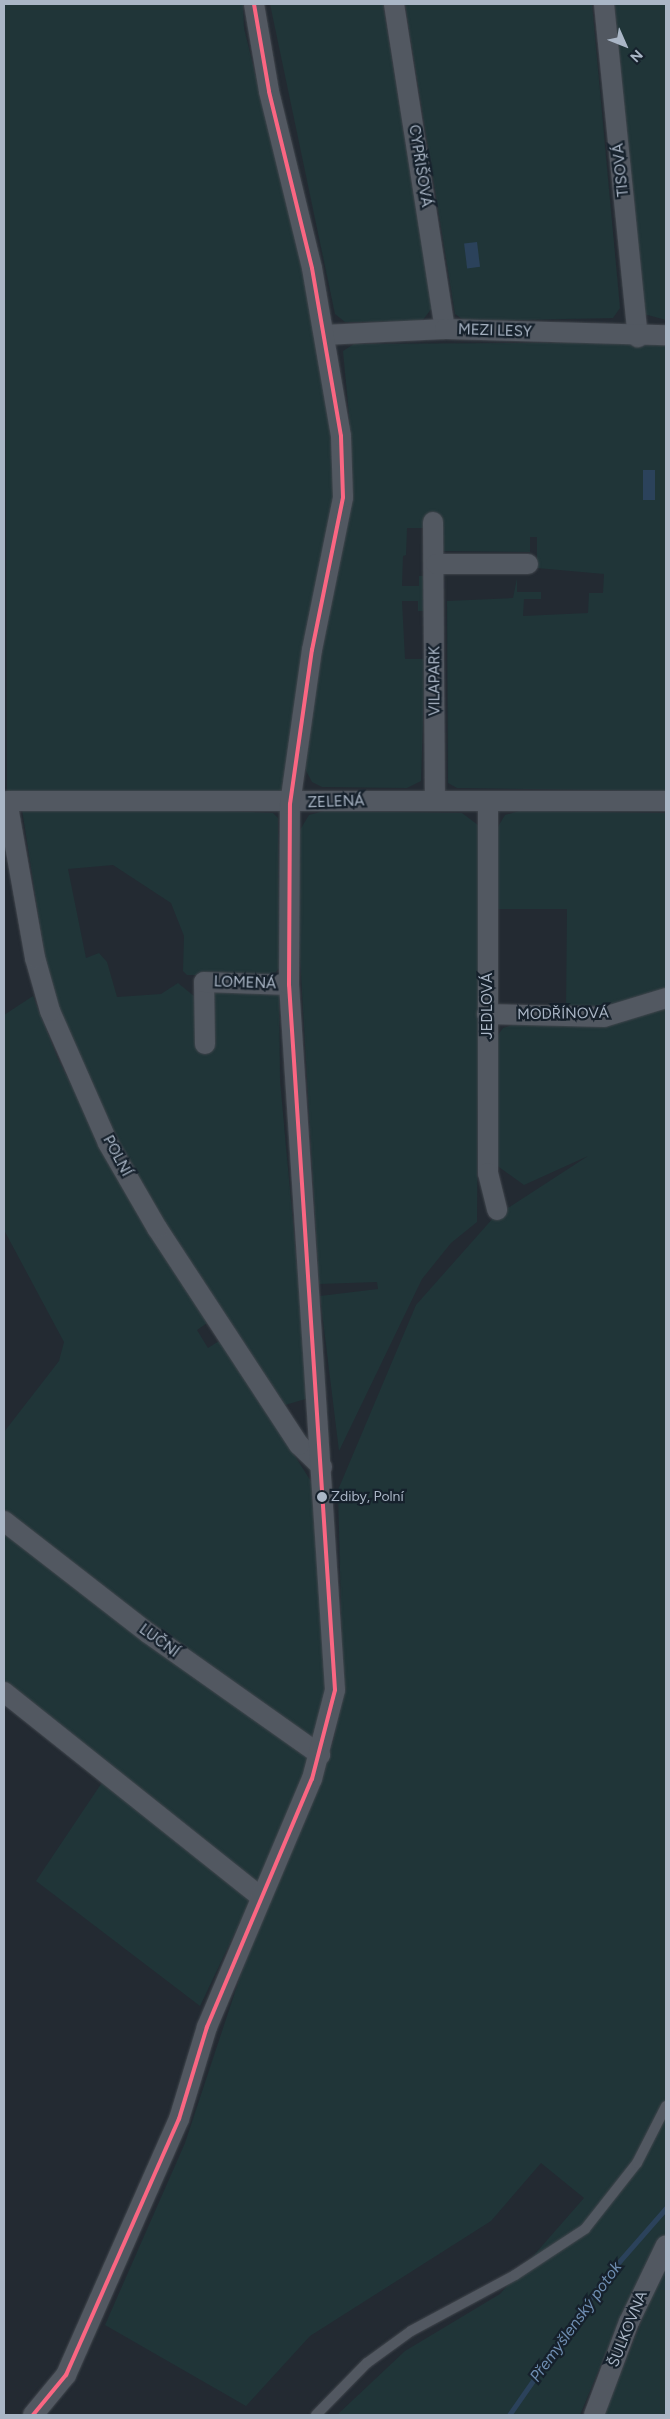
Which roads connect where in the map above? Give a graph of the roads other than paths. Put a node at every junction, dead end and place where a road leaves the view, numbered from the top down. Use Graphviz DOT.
graph roads {
  1 [pos="254,4"];
  2 [pos="394,4"];
  3 [pos="604,4"];
  4 [pos="445,329"];
  5 [pos="324,335"];
  6 [pos="638,336"];
  7 [pos="666,336"];
  8 [pos="433,522"];
  9 [pos="436,564"];
  10 [pos="528,564"];
  11 [pos="435,799"];
  12 [pos="6,801"];
  13 [pos="488,801"];
  14 [pos="666,801"];
  15 [pos="290,804"];
  16 [pos="289,985"];
  17 [pos="666,998"];
  18 [pos="488,1014"];
  19 [pos="205,1044"];
  20 [pos="497,1210"];
  21 [pos="322,1467"];
  22 [pos="4,1521"];
  23 [pos="4,1692"];
  24 [pos="320,1755"];
  25 [pos="261,1897"];
  26 [pos="666,2106"];
  27 [pos="666,2245"];
  28 [pos="34,2415"];
  29 [pos="316,2415"];
  30 [pos="594,2415"];
  1 -- 5 [label="street"];
  2 -- 4 [label="street, CYPŘIŠOVÁ"];
  3 -- 6 [label="street, TISOVÁ"];
  4 -- 5 [label="street, MEZI LESY"];
  4 -- 6 [label="street, MEZI LESY"];
  5 -- 15 [label="street"];
  6 -- 7 [label="street, MEZI LESY"];
  8 -- 9 [label="street, VILAPARK"];
  9 -- 10 [label="street"];
  9 -- 11 [label="street, VILAPARK"];
  11 -- 13 [label="street, ZELENÁ"];
  11 -- 15 [label="street, ZELENÁ"];
  12 -- 15 [label="street, ZELENÁ"];
  12 -- 21 [label="street, POLNÍ"];
  13 -- 14 [label="street, ZELENÁ"];
  13 -- 18 [label="street, JEDLOVÁ"];
  15 -- 16 [label="street"];
  16 -- 19 [label="street, LOMENÁ"];
  16 -- 21 [label="street"];
  17 -- 18 [label="street, MODŘÍNOVÁ"];
  18 -- 20 [label="street, JEDLOVÁ"];
  21 -- 24 [label="street"];
  22 -- 24 [label="street, LUČNÍ"];
  23 -- 25 [label="street"];
  24 -- 25 [label="street"];
  25 -- 28 [label="street"];
  26 -- 29 [label="lane"];
  27 -- 30 [label="street, ŠULKOVNA"];
}
